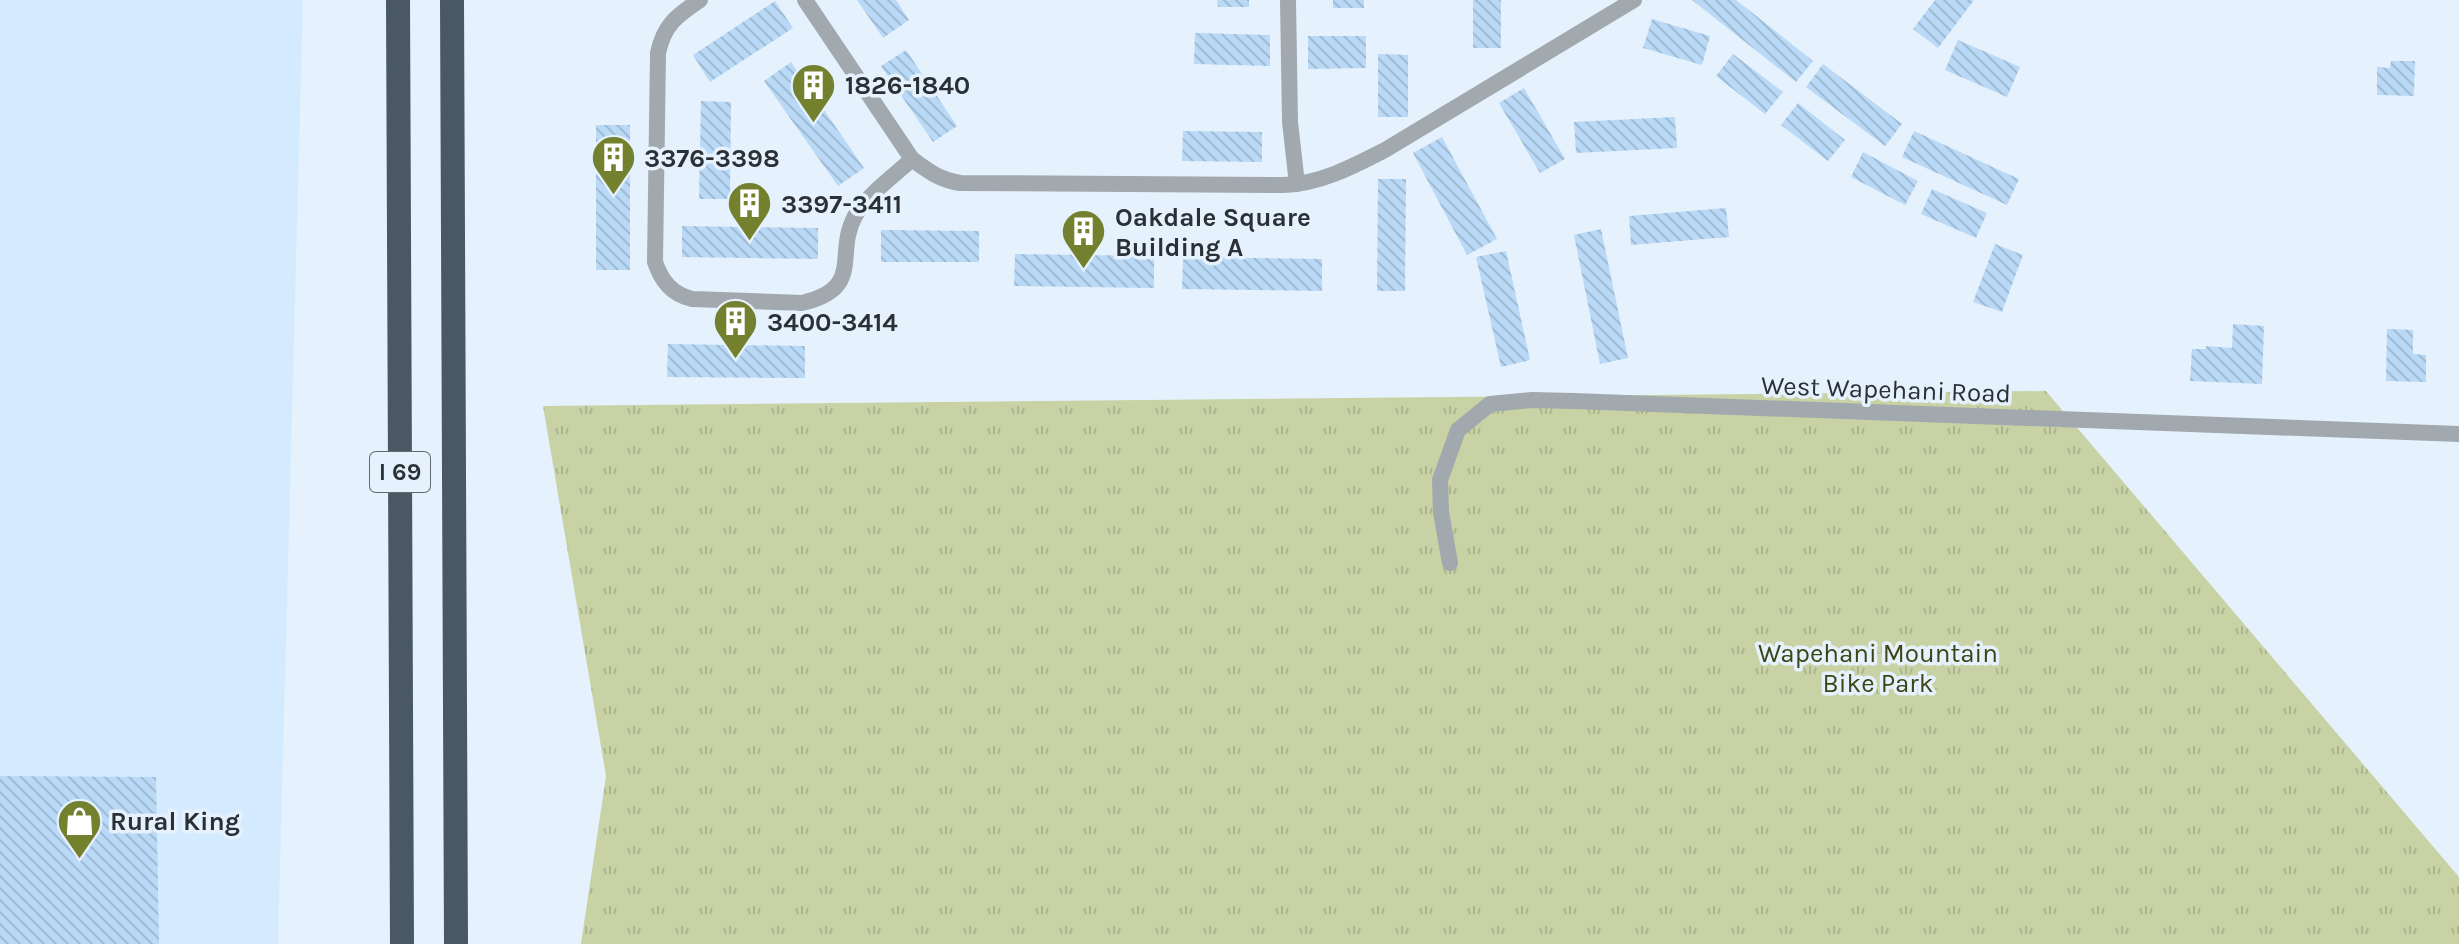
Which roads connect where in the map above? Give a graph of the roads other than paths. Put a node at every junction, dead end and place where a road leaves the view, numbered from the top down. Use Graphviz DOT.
graph roads {
  1 [pos="398,0"];
  2 [pos="452,0"];
  3 [pos="700,0"];
  4 [pos="805,0"];
  5 [pos="1288,0"];
  6 [pos="1634,0"];
  7 [pos="912,159"];
  8 [pos="1297,184"];
  9 [pos="2459,434"];
  10 [pos="1450,563"];
  11 [pos="402,944"];
  12 [pos="456,944"];
  1 -- 11 [label="highway, I 69"];
  2 -- 12 [label="highway, I 69"];
  3 -- 7 [label="street"];
  4 -- 7 [label="street"];
  5 -- 8 [label="street"];
  6 -- 8 [label="street"];
  7 -- 8 [label="street"];
  9 -- 10 [label="street, West Wapehani Road"];
}
